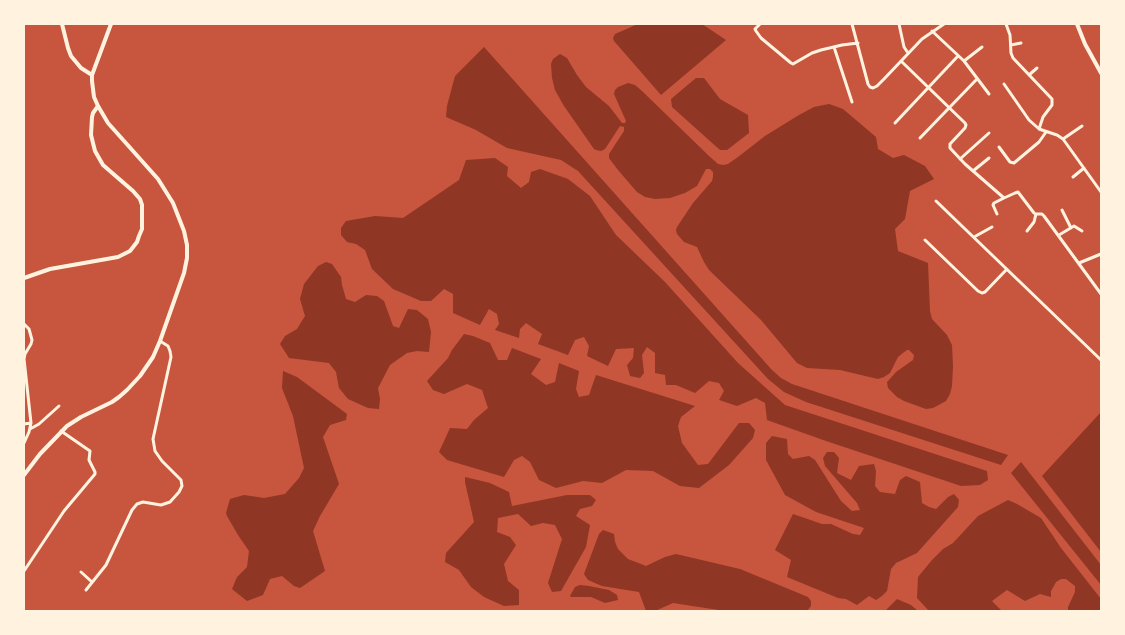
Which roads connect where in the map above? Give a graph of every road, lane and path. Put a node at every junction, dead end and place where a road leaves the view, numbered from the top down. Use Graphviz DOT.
graph roads {
  1 [pos="62,24"];
  2 [pos="111,24"];
  3 [pos="760,24"];
  4 [pos="852,24"];
  5 [pos="899,24"];
  6 [pos="944,24"];
  7 [pos="1006,24"];
  8 [pos="1084,24"];
  9 [pos="1077,25"];
  10 [pos="932,32"];
  11 [pos="858,43"];
  12 [pos="1022,43"];
  13 [pos="1011,45"];
  14 [pos="834,47"];
  15 [pos="982,48"];
  16 [pos="908,53"];
  17 [pos="958,56"];
  18 [pos="901,61"];
  19 [pos="964,61"];
  20 [pos="1037,68"];
  21 [pos="1101,73"];
  22 [pos="92,75"];
  23 [pos="1029,76"];
  24 [pos="977,79"];
  25 [pos="1004,84"];
  26 [pos="928,88"];
  27 [pos="989,94"];
  28 [pos="852,102"];
  29 [pos="98,106"];
  30 [pos="949,107"];
  31 [pos="895,123"];
  32 [pos="1082,126"];
  33 [pos="1039,129"];
  34 [pos="1046,132"];
  35 [pos="989,133"];
  36 [pos="920,138"];
  37 [pos="1063,138"];
  38 [pos="1000,147"];
  39 [pos="989,158"];
  40 [pos="960,159"];
  41 [pos="1084,168"];
  42 [pos="973,171"];
  43 [pos="1073,177"];
  44 [pos="1101,192"];
  45 [pos="1004,198"];
  46 [pos="936,201"];
  47 [pos="1062,210"];
  48 [pos="997,214"];
  49 [pos="1036,214"];
  50 [pos="992,227"];
  51 [pos="1071,228"];
  52 [pos="1027,231"];
  53 [pos="1082,231"];
  54 [pos="1059,235"];
  55 [pos="974,237"];
  56 [pos="924,240"];
  57 [pos="1101,254"];
  58 [pos="1079,263"];
  59 [pos="1007,269"];
  60 [pos="24,278"];
  61 [pos="1101,294"];
  62 [pos="24,324"];
  63 [pos="160,341"];
  64 [pos="1101,360"];
  65 [pos="59,406"];
  66 [pos="31,423"];
  67 [pos="24,424"];
  68 [pos="30,428"];
  69 [pos="62,431"];
  70 [pos="24,443"];
  71 [pos="24,475"];
  72 [pos="24,571"];
  73 [pos="81,572"];
  74 [pos="92,582"];
  75 [pos="86,590"];
  1 -- 22 [label="street"];
  2 -- 22 [label="street"];
  3 -- 14 [label="street"];
  4 -- 11 [label="street"];
  5 -- 16 [label="street"];
  6 -- 10 [label="street"];
  7 -- 13 [label="street"];
  8 -- 9 [label="street"];
  9 -- 21 [label="street"];
  10 -- 16 [label="street"];
  10 -- 17 [label="street"];
  11 -- 14 [label="street"];
  11 -- 18 [label="street"];
  12 -- 13 [label="street"];
  13 -- 23 [label="street"];
  14 -- 28 [label="street"];
  15 -- 19 [label="street"];
  16 -- 18 [label="street"];
  17 -- 19 [label="street"];
  17 -- 26 [label="street"];
  18 -- 26 [label="street"];
  19 -- 24 [label="street"];
  20 -- 23 [label="street"];
  22 -- 29 [label="street"];
  23 -- 33 [label="street"];
  24 -- 27 [label="street"];
  24 -- 30 [label="street"];
  25 -- 33 [label="street"];
  26 -- 30 [label="street"];
  26 -- 31 [label="street"];
  29 -- 60 [label="street"];
  29 -- 63 [label="street"];
  30 -- 36 [label="street"];
  30 -- 40 [label="street"];
  32 -- 37 [label="street"];
  33 -- 34 [label="street"];
  34 -- 37 [label="street"];
  34 -- 38 [label="street"];
  35 -- 40 [label="street"];
  37 -- 41 [label="street"];
  39 -- 42 [label="street"];
  40 -- 42 [label="street"];
  41 -- 43 [label="street"];
  41 -- 44 [label="street"];
  42 -- 45 [label="street"];
  45 -- 48 [label="street"];
  45 -- 49 [label="street"];
  46 -- 55 [label="street"];
  47 -- 51 [label="street"];
  49 -- 52 [label="street"];
  49 -- 54 [label="street"];
  50 -- 55 [label="street"];
  51 -- 53 [label="street"];
  51 -- 54 [label="street"];
  54 -- 58 [label="street"];
  55 -- 59 [label="street"];
  56 -- 59 [label="street"];
  57 -- 58 [label="street"];
  58 -- 61 [label="street"];
  59 -- 64 [label="street"];
  62 -- 66 [label="street"];
  63 -- 69 [label="street"];
  63 -- 74 [label="street"];
  65 -- 68 [label="street"];
  66 -- 67 [label="street"];
  66 -- 68 [label="street"];
  68 -- 70 [label="street"];
  69 -- 71 [label="street"];
  69 -- 72 [label="street"];
  73 -- 74 [label="street"];
  74 -- 75 [label="street"];
}
